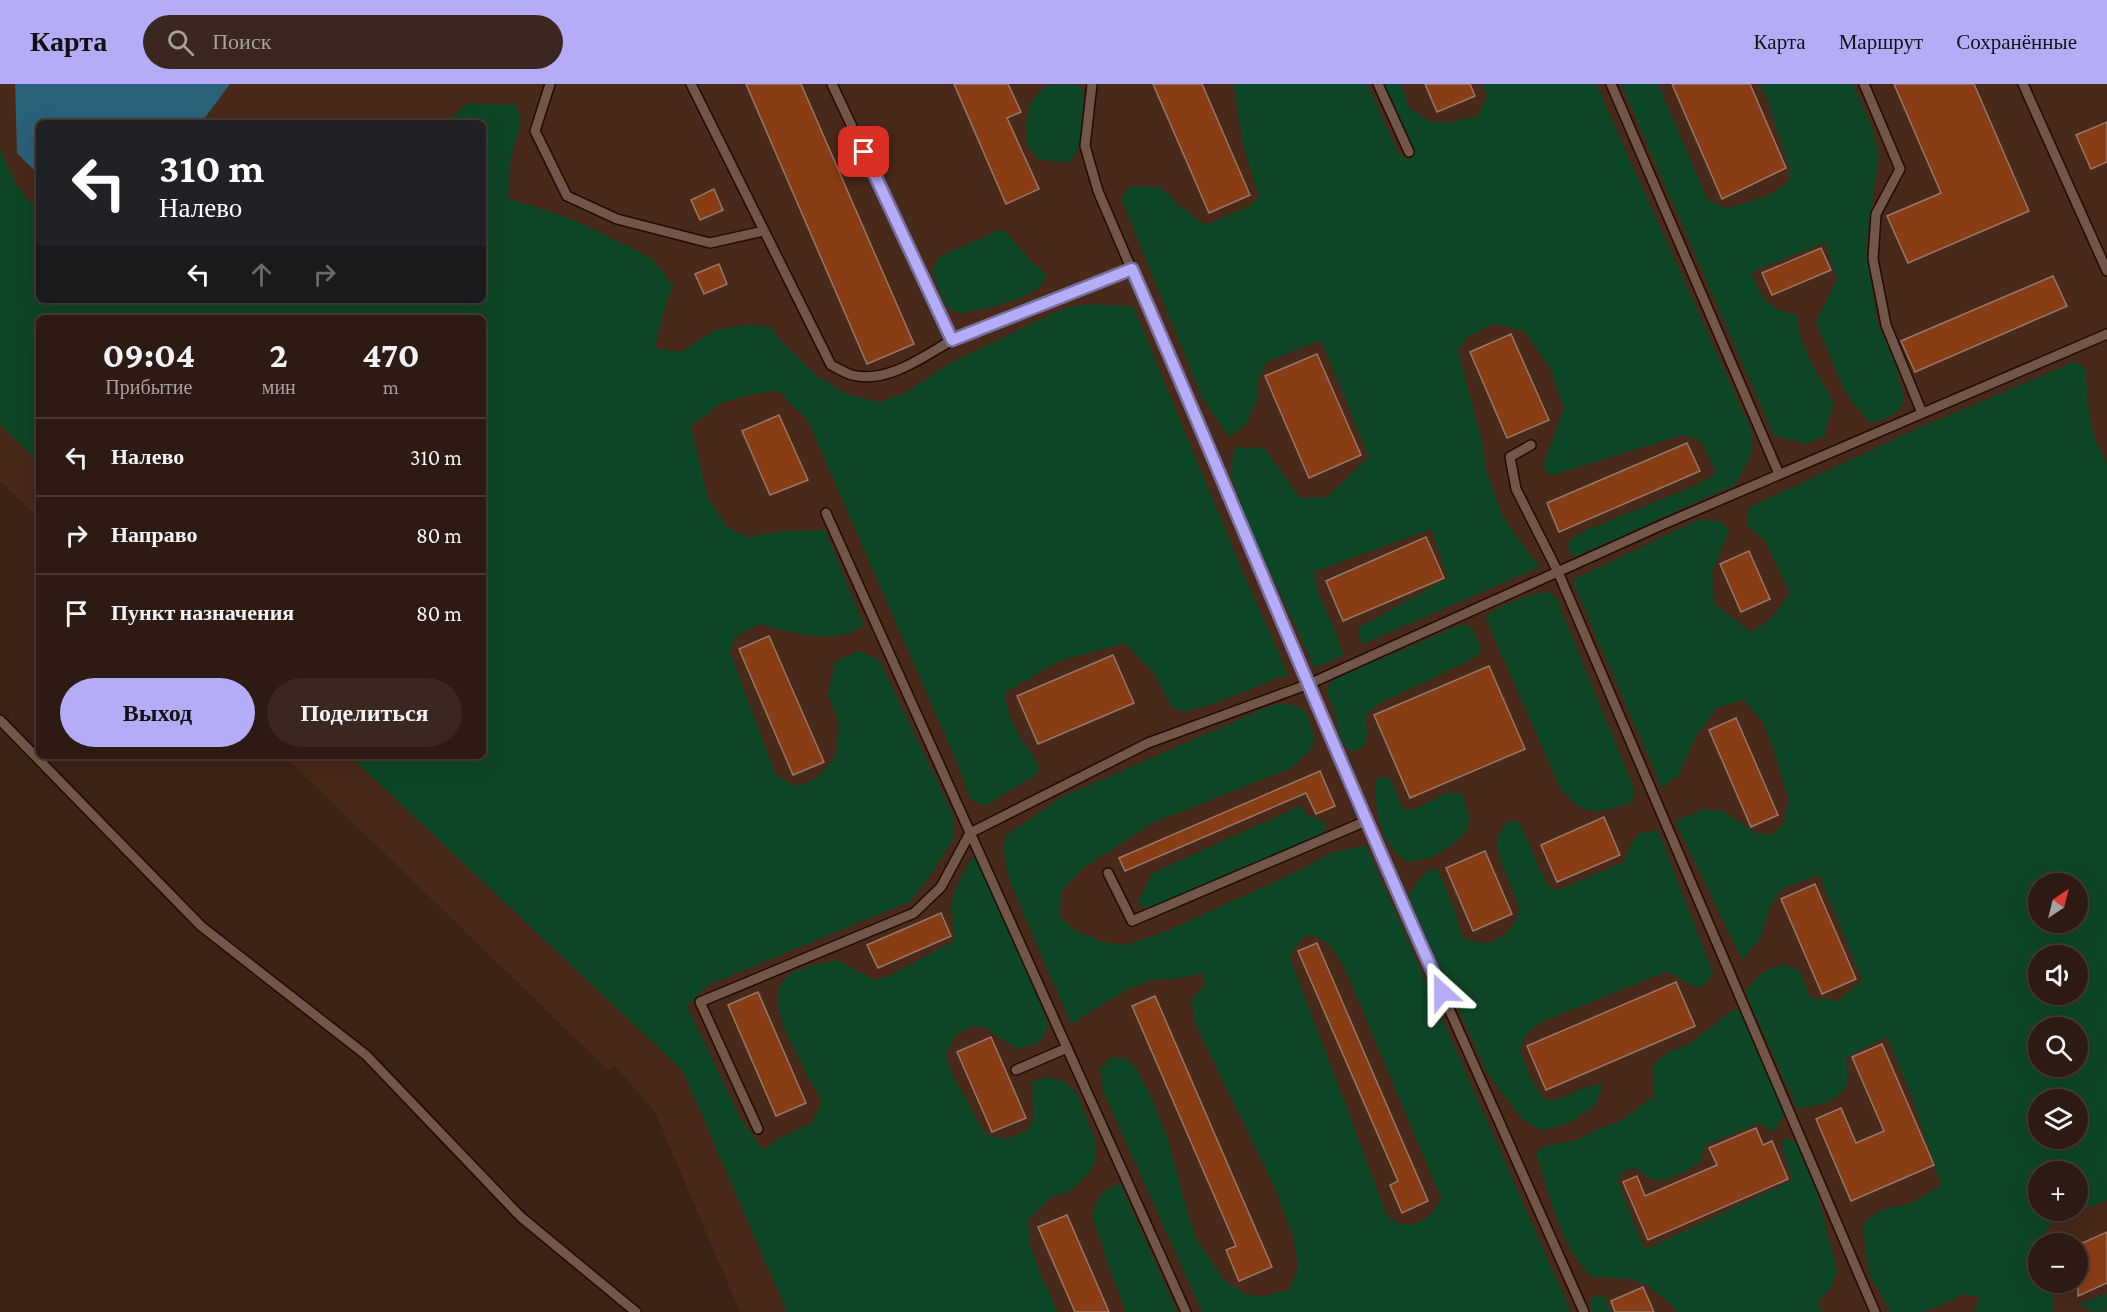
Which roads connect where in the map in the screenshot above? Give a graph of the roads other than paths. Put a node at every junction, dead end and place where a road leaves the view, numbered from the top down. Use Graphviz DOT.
graph roads {
  1 [pos="550,84"];
  2 [pos="691,84"];
  3 [pos="832,84"];
  4 [pos="1092,84"];
  5 [pos="1378,84"];
  6 [pos="1611,84"];
  7 [pos="1864,84"];
  8 [pos="2023,84"];
  9 [pos="1409,152"];
  10 [pos="764,231"];
  11 [pos="1132,269"];
  12 [pos="2107,271"];
  13 [pos="2107,334"];
  14 [pos="952,340"];
  15 [pos="1922,413"];
  16 [pos="1531,444"];
  17 [pos="1779,474"];
  18 [pos="826,513"];
  19 [pos="1558,572"];
  20 [pos="1310,684"];
  21 [pos="0,720"];
  22 [pos="36,757"];
  23 [pos="38,759"];
  24 [pos="1365,821"];
  25 [pos="970,833"];
  26 [pos="1108,873"];
  27 [pos="1067,1048"];
  28 [pos="1016,1070"];
  29 [pos="758,1128"];
  30 [pos="636,1312"];
  31 [pos="1186,1312"];
  32 [pos="1584,1312"];
  33 [pos="1875,1312"];
  1 -- 10 [label="lane"];
  2 -- 10 [label="lane"];
  3 -- 14 [label="lane"];
  4 -- 11 [label="lane"];
  5 -- 9 [label="lane"];
  6 -- 17 [label="lane"];
  7 -- 15 [label="lane"];
  8 -- 12 [label="lane"];
  10 -- 14 [label="lane"];
  11 -- 14 [label="lane"];
  11 -- 20 [label="lane"];
  13 -- 15 [label="lane"];
  15 -- 17 [label="lane"];
  16 -- 19 [label="lane"];
  17 -- 19 [label="lane"];
  18 -- 25 [label="lane"];
  19 -- 20 [label="lane"];
  19 -- 33 [label="lane"];
  20 -- 24 [label="lane"];
  20 -- 25 [label="lane"];
  21 -- 22 [label="lane"];
  23 -- 30 [label="lane"];
  24 -- 26 [label="lane"];
  24 -- 32 [label="lane"];
  25 -- 27 [label="lane"];
  25 -- 29 [label="lane"];
  27 -- 28 [label="lane"];
  27 -- 31 [label="lane"];
}
